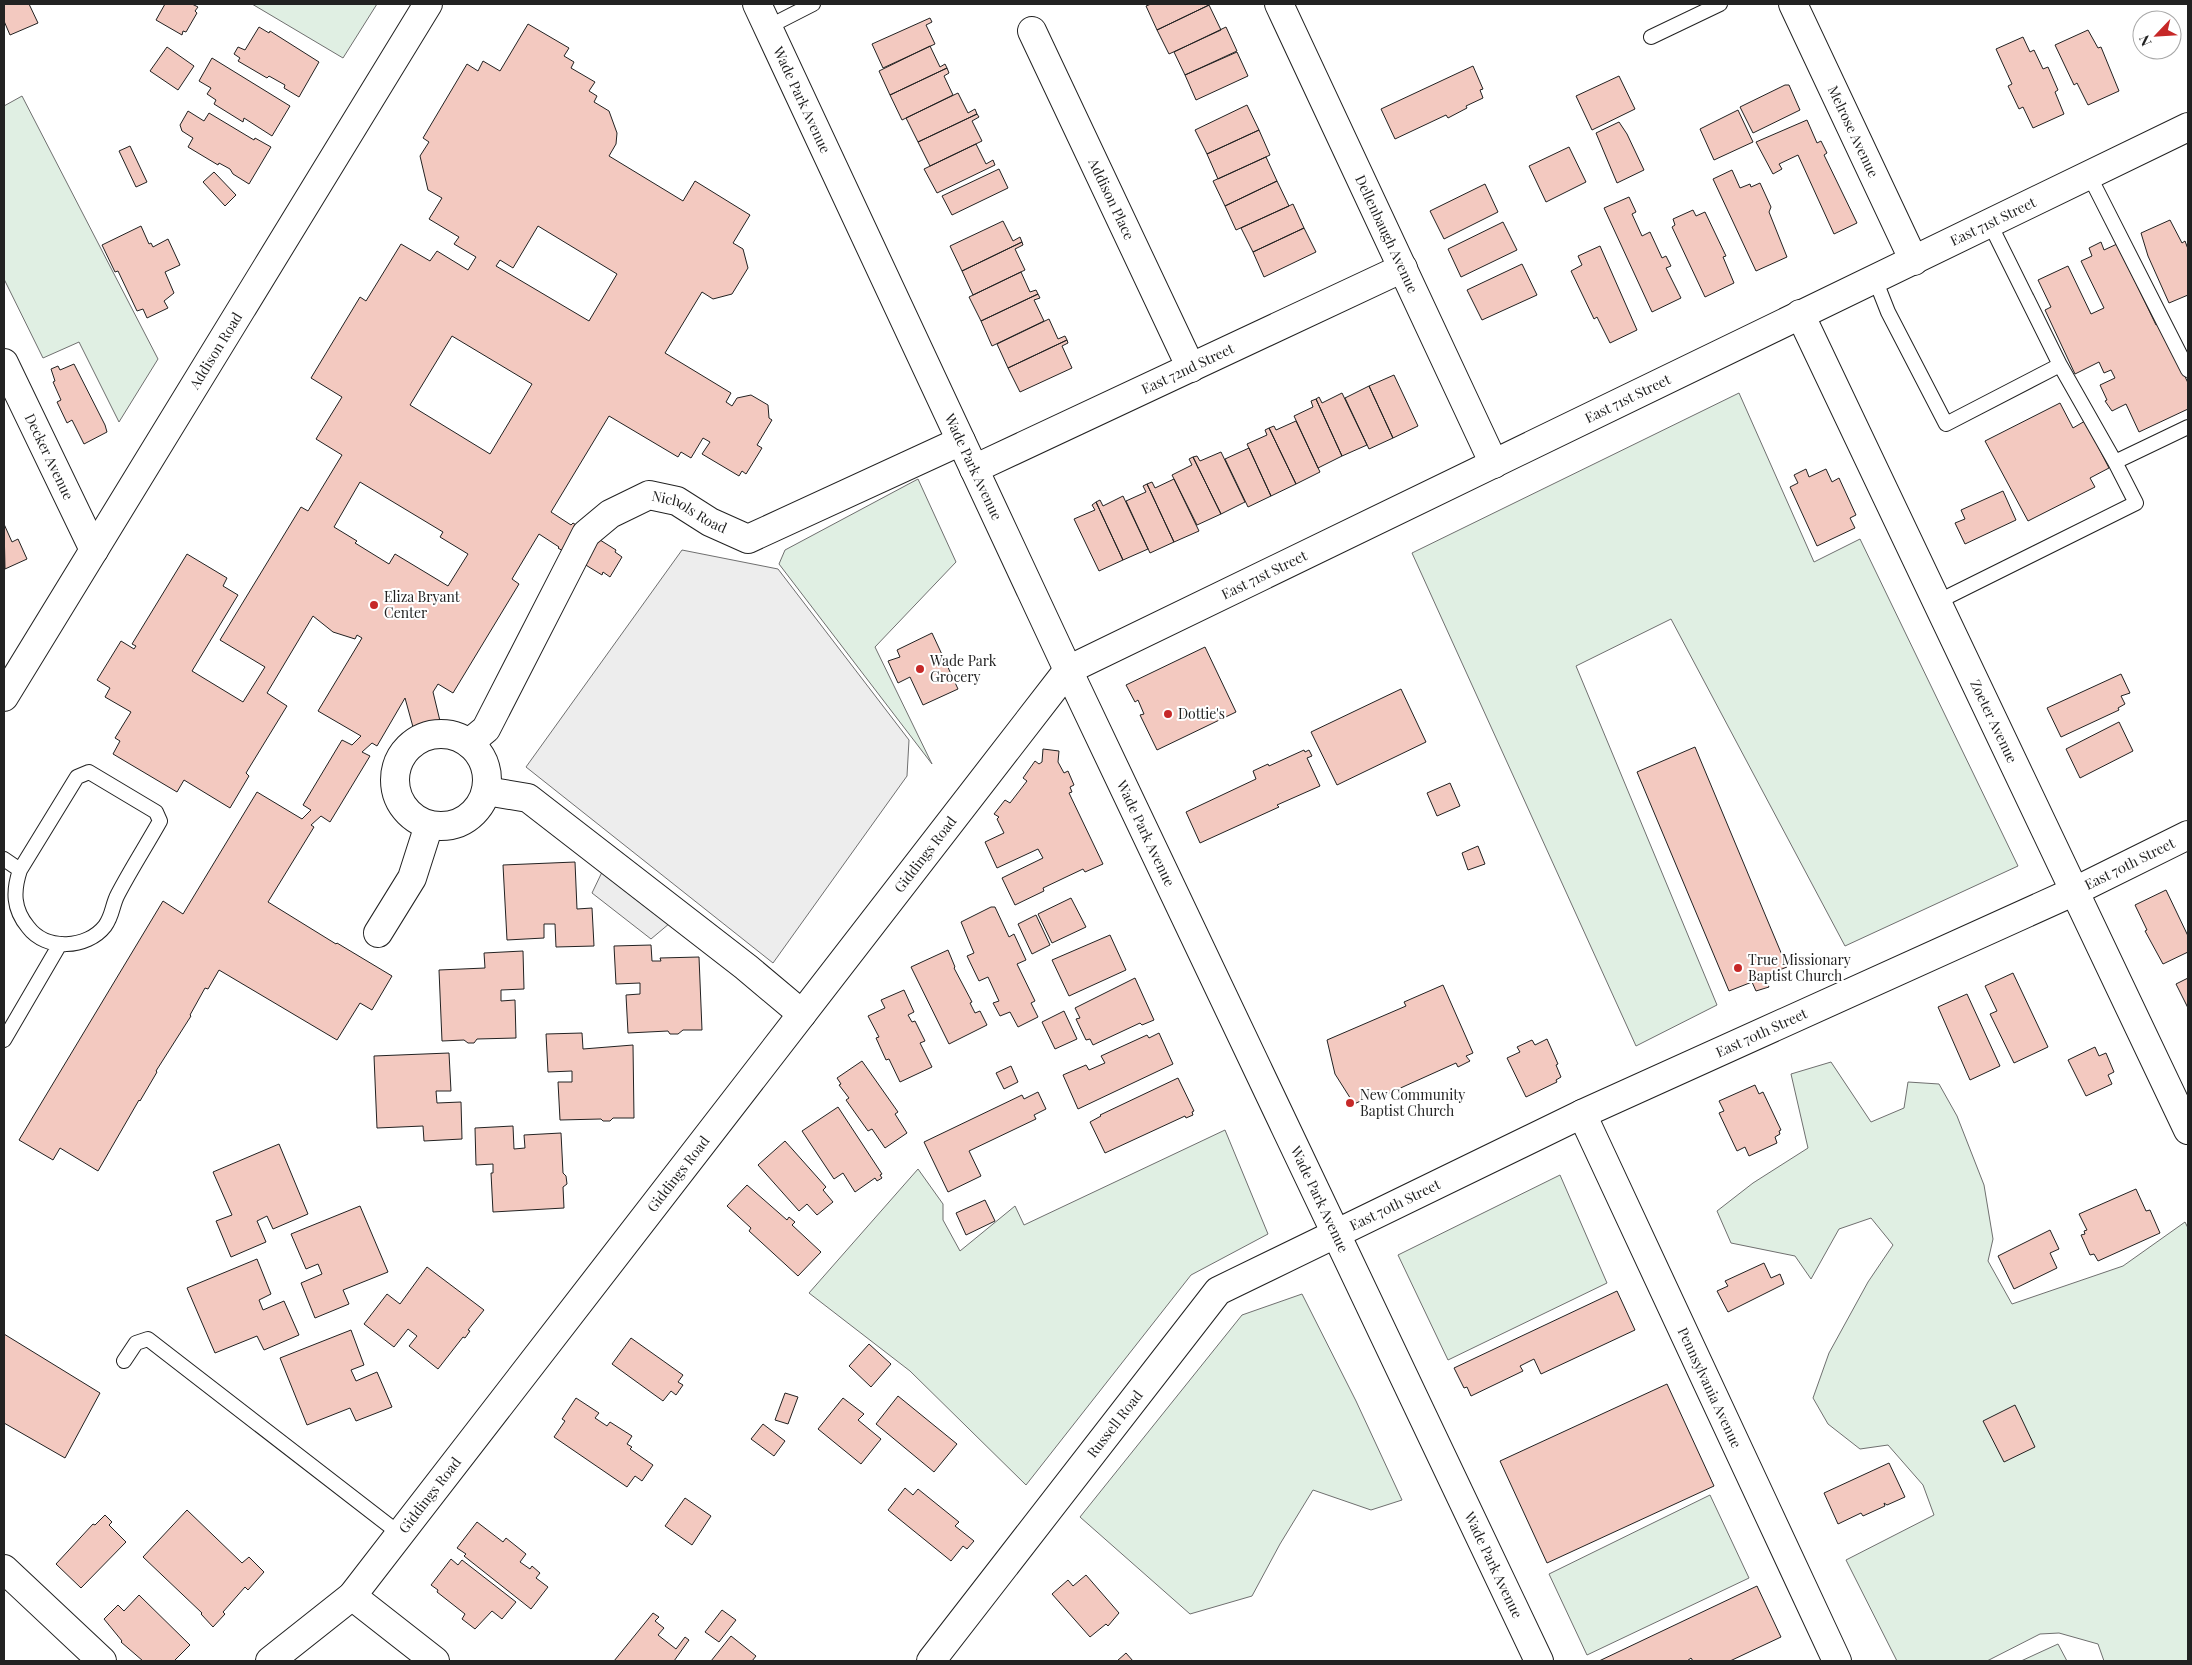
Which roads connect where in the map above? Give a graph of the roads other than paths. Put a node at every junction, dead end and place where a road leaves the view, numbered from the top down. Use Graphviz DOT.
graph roads {
  1 [pos="428,4"];
  2 [pos="813,4"];
  3 [pos="1279,4"];
  4 [pos="1720,4"];
  5 [pos="1793,4"];
  6 [pos="762,15"];
  7 [pos="1032,31"];
  8 [pos="1651,37"];
  9 [pos="2188,127"];
  10 [pos="2089,175"];
  11 [pos="1990,224"];
  12 [pos="1914,261"];
  13 [pos="1403,268"];
  14 [pos="1875,279"];
  15 [pos="1800,314"];
  16 [pos="4,363"];
  17 [pos="2060,365"];
  18 [pos="1191,368"];
  19 [pos="2188,370"];
  20 [pos="2188,428"];
  21 [pos="961,440"];
  22 [pos="2115,462"];
  23 [pos="1494,464"];
  24 [pos="974,468"];
  25 [pos="94,550"];
  26 [pos="1937,602"];
  27 [pos="1068,670"];
  28 [pos="4,697"];
  29 [pos="469,743"];
  30 [pos="486,791"];
  31 [pos="429,825"];
  32 [pos="2188,835"];
  33 [pos="4,859"];
  34 [pos="20,870"];
  35 [pos="2075,891"];
  36 [pos="378,933"];
  37 [pos="60,944"];
  38 [pos="802,1014"];
  39 [pos="4,1040"];
  40 [pos="1582,1114"];
  41 [pos="2188,1130"];
  42 [pos="1336,1234"];
  43 [pos="124,1361"];
  44 [pos="400,1534"];
  45 [pos="4,1569"];
  46 [pos="352,1596"];
  47 [pos="102,1661"];
  48 [pos="270,1661"];
  49 [pos="435,1661"];
  50 [pos="931,1661"];
  51 [pos="1539,1661"];
  52 [pos="1837,1661"];
  1 -- 25 [label="street, Addison Road"];
  2 -- 6 [label="lane"];
  3 -- 13 [label="street, Dellenbaugh Avenue"];
  4 -- 8 [label="lane"];
  5 -- 12 [label="street, Melrose Avenue"];
  6 -- 21 [label="street, Wade Park Avenue"];
  7 -- 18 [label="street, Addison Place"];
  9 -- 10 [label="street, East 71st Street"];
  10 -- 11 [label="street, East 71st Street"];
  10 -- 19 [label="lane"];
  11 -- 12 [label="street, East 71st Street"];
  11 -- 17 [label="lane"];
  12 -- 14 [label="street, East 71st Street"];
  13 -- 18 [label="street, East 72nd Street"];
  13 -- 23 [label="street, Dellenbaugh Avenue"];
  14 -- 15 [label="street, East 71st Street"];
  14 -- 17 [label="lane"];
  15 -- 23 [label="street, East 71st Street"];
  15 -- 26 [label="street, Zoeter Avenue"];
  16 -- 25 [label="street, Decker Avenue"];
  17 -- 22 [label="lane"];
  18 -- 24 [label="street, East 72nd Street"];
  20 -- 22 [label="lane"];
  21 -- 24 [label="street, Wade Park Avenue"];
  21 -- 29 [label="street, Nichols Road"];
  22 -- 26 [label="lane"];
  23 -- 27 [label="street, East 71st Street"];
  24 -- 27 [label="street, Wade Park Avenue"];
  25 -- 28 [label="street, Addison Road"];
  26 -- 35 [label="street, Zoeter Avenue"];
  27 -- 38 [label="street, Giddings Road"];
  27 -- 42 [label="street, Wade Park Avenue"];
  29 -- 30 [label="street"];
  29 -- 31 [label="street"];
  30 -- 31 [label="street"];
  30 -- 38 [label="street"];
  31 -- 36 [label="street"];
  32 -- 35 [label="street, East 70th Street"];
  33 -- 34 [label="lane"];
  34 -- 37 [label="lane"];
  34 -- 37 [label="lane"];
  35 -- 40 [label="street, East 70th Street"];
  35 -- 41 [label="street, Zoeter Avenue"];
  37 -- 39 [label="lane"];
  38 -- 44 [label="street, Giddings Road"];
  40 -- 42 [label="street, East 70th Street"];
  40 -- 52 [label="street, Pennsylvania Avenue"];
  42 -- 50 [label="street, Russell Road"];
  42 -- 51 [label="street, Wade Park Avenue"];
  43 -- 44 [label="lane"];
  44 -- 46 [label="street, Giddings Road"];
  45 -- 47 [label="street"];
  46 -- 48 [label="street, Giddings Road"];
  46 -- 49 [label="street"];
}
